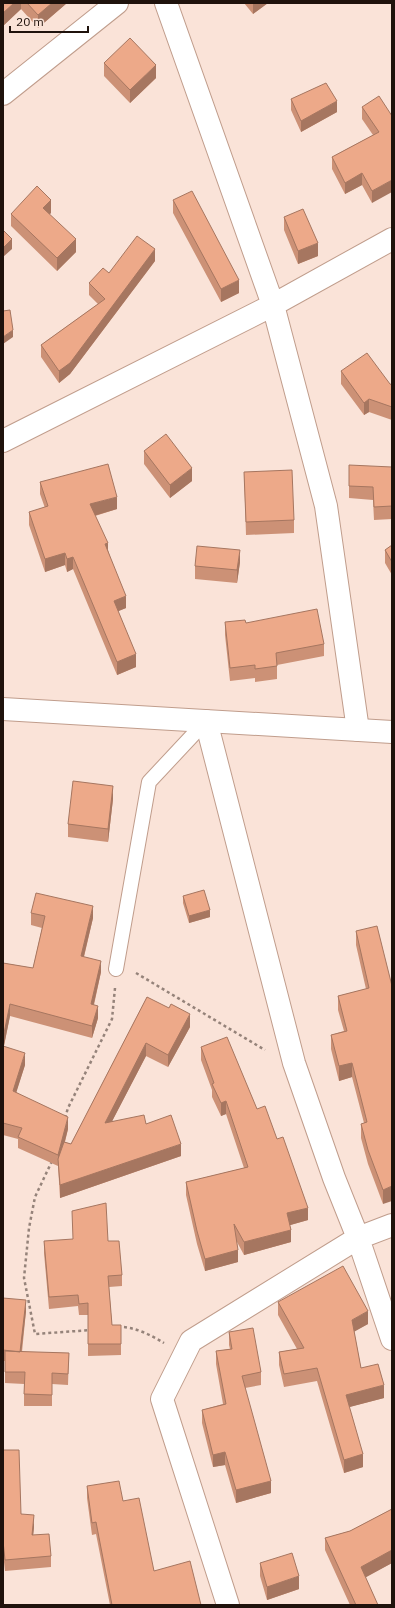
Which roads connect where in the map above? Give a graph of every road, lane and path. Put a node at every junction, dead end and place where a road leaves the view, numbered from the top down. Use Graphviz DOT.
graph roads {
  1 [pos="117,3"];
  2 [pos="166,3"];
  3 [pos="3,94"];
  4 [pos="392,238"];
  5 [pos="273,305"];
  6 [pos="3,441"];
  7 [pos="3,709"];
  8 [pos="206,721"];
  9 [pos="358,730"];
  10 [pos="392,732"];
  11 [pos="117,966"];
  12 [pos="294,1063"];
  13 [pos="64,1122"];
  14 [pos="54,1156"];
  15 [pos="392,1225"];
  16 [pos="358,1238"];
  17 [pos="111,1328"];
  18 [pos="96,1329"];
  19 [pos="392,1339"];
  20 [pos="184,1355"];
  21 [pos="228,1605"];
  1 -- 3 [label="street"];
  2 -- 5 [label="street"];
  4 -- 5 [label="street"];
  5 -- 6 [label="street"];
  5 -- 9 [label="street"];
  7 -- 8 [label="street"];
  8 -- 9 [label="street"];
  8 -- 11 [label="lane"];
  8 -- 12 [label="street"];
  9 -- 10 [label="street"];
  11 -- 12 [label="path"];
  11 -- 13 [label="path"];
  12 -- 16 [label="street"];
  14 -- 18 [label="path"];
  15 -- 16 [label="street"];
  16 -- 19 [label="street"];
  16 -- 20 [label="street"];
  17 -- 20 [label="path"];
  20 -- 21 [label="street"];
}
